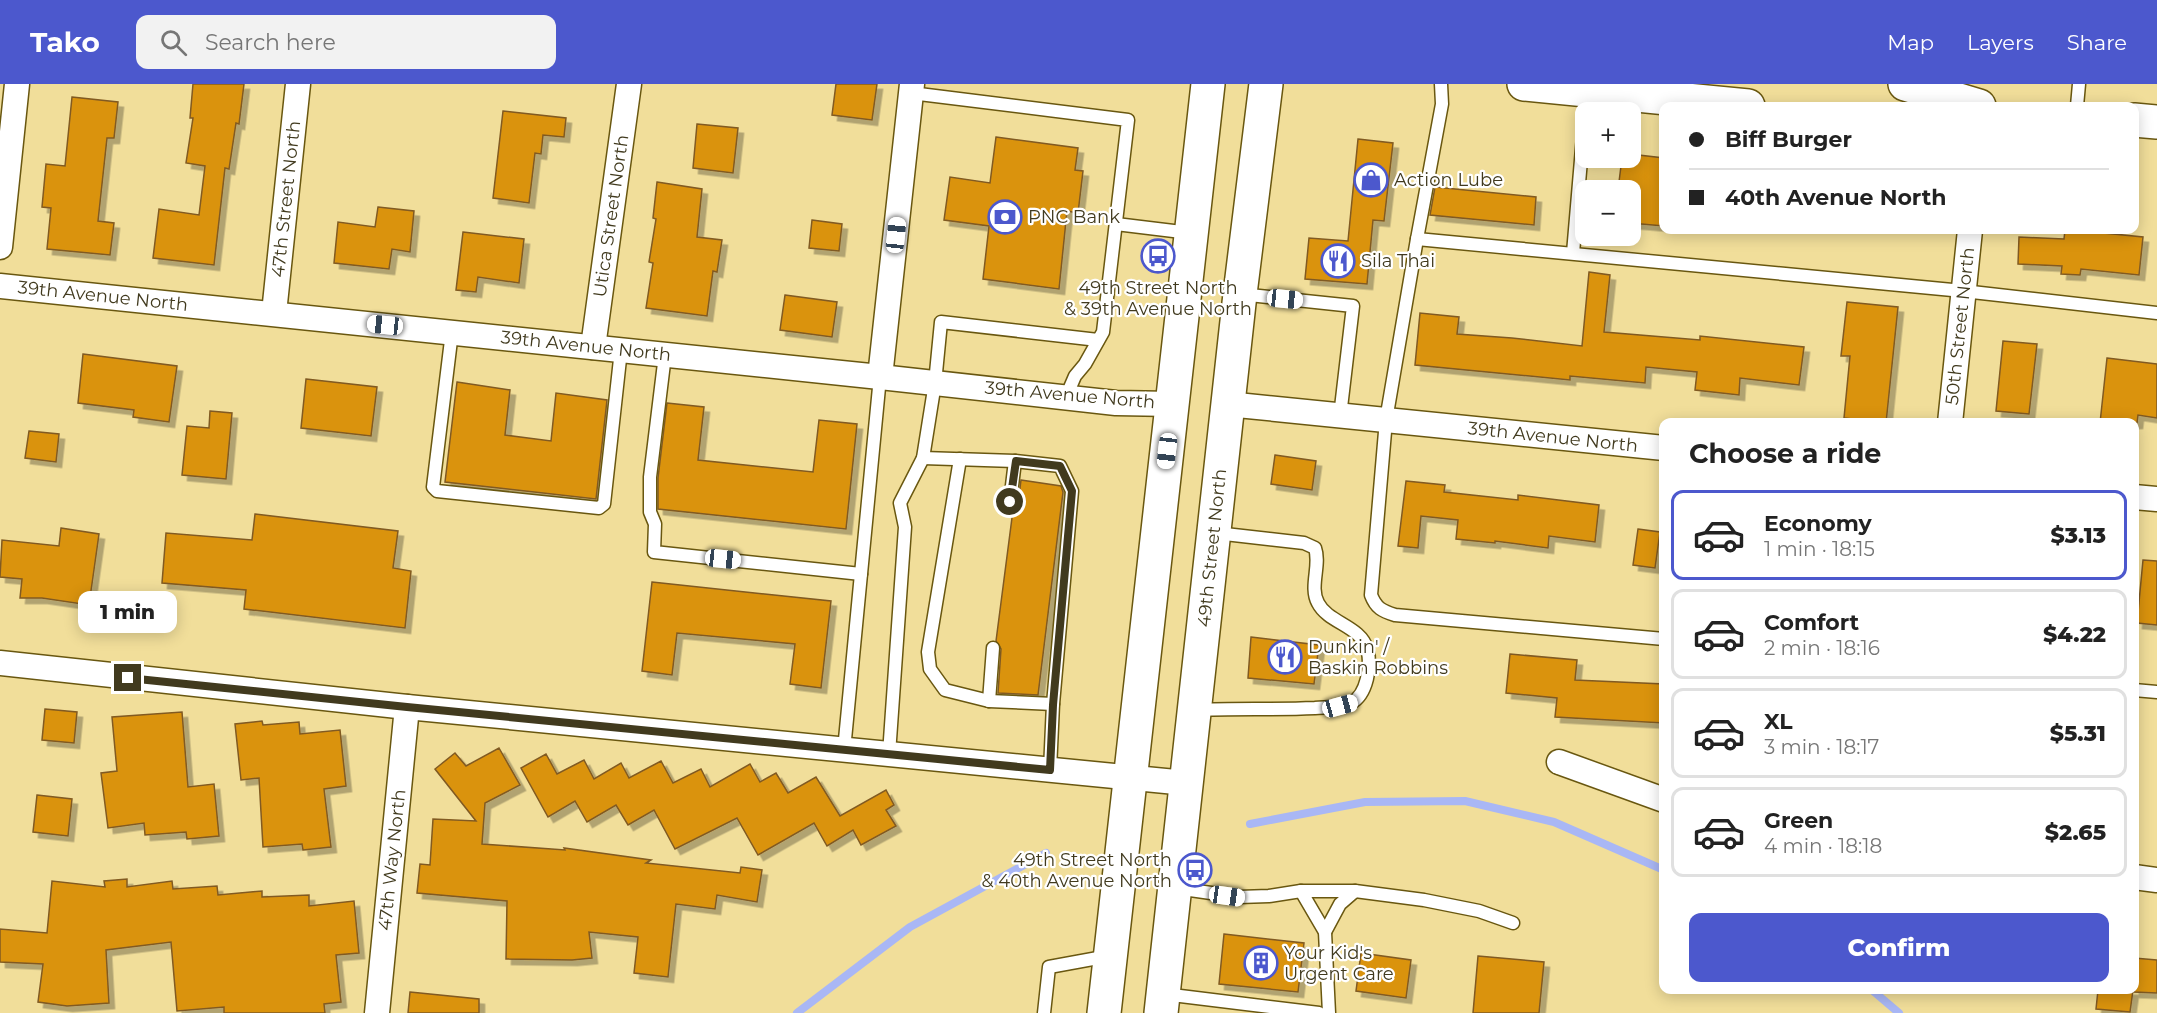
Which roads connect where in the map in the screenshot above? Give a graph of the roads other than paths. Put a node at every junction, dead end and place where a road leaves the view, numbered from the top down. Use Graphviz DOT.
graph roads {
  1 [pos="17,84"];
  2 [pos="298,84"];
  3 [pos="629,84"];
  4 [pos="1208,84"];
  5 [pos="1266,84"];
  6 [pos="1442,84"];
  7 [pos="1524,84"];
  8 [pos="1905,84"];
  9 [pos="2079,84"];
  10 [pos="911,89"];
  11 [pos="1587,90"];
  12 [pos="1708,102"];
  13 [pos="1965,102"];
  14 [pos="2077,102"];
  15 [pos="2139,120"];
  16 [pos="2157,122"];
  17 [pos="1116,224"];
  18 [pos="1191,233"];
  19 [pos="1970,234"];
  20 [pos="1417,239"];
  21 [pos="0,247"];
  22 [pos="1573,253"];
  23 [pos="0,286"];
  24 [pos="1963,291"];
  25 [pos="1240,294"];
  26 [pos="274,313"];
  27 [pos="2157,313"];
  28 [pos="452,332"];
  29 [pos="1098,340"];
  30 [pos="593,347"];
  31 [pos="621,350"];
  32 [pos="665,355"];
  33 [pos="880,376"];
  34 [pos="935,383"];
  35 [pos="1066,397"];
  36 [pos="1173,404"];
  37 [pos="1227,404"];
  38 [pos="1340,416"];
  39 [pos="1950,418"];
  40 [pos="1386,420"];
  41 [pos="1659,447"];
  42 [pos="923,458"];
  43 [pos="960,459"];
  44 [pos="1016,461"];
  45 [pos="2139,497"];
  46 [pos="2157,499"];
  47 [pos="1010,502"];
  48 [pos="1213,533"];
  49 [pos="861,574"];
  50 [pos="1659,639"];
  51 [pos="993,648"];
  52 [pos="0,663"];
  53 [pos="2139,690"];
  54 [pos="2157,692"];
  55 [pos="989,701"];
  56 [pos="1053,705"];
  57 [pos="407,707"];
  58 [pos="1194,710"];
  59 [pos="844,750"];
  60 [pos="889,754"];
  61 [pos="1559,762"];
  62 [pos="1050,770"];
  63 [pos="1130,777"];
  64 [pos="1186,783"];
  65 [pos="1659,798"];
  66 [pos="2139,878"];
  67 [pos="2157,880"];
  68 [pos="1174,888"];
  69 [pos="1301,891"];
  70 [pos="1355,891"];
  71 [pos="1513,923"];
  72 [pos="1325,932"];
  73 [pos="1110,956"];
  74 [pos="1162,1003"];
  75 [pos="377,1013"];
  76 [pos="1044,1013"];
  77 [pos="1104,1013"];
  78 [pos="1319,1013"];
  79 [pos="1329,1013"];
  1 -- 21 [label="street"];
  2 -- 26 [label="street, 47th Street North"];
  3 -- 30 [label="street, Utica Street North"];
  4 -- 18 [label="main road"];
  5 -- 25 [label="main road, 49th Street North"];
  6 -- 20 [label="lane"];
  7 -- 11 [label="main road"];
  8 -- 13 [label="main road"];
  9 -- 14 [label="lane"];
  10 -- 17 [label="lane"];
  10 -- 33 [label="street"];
  11 -- 12 [label="main road"];
  11 -- 22 [label="lane"];
  15 -- 16 [label="main road"];
  17 -- 18 [label="lane"];
  17 -- 29 [label="lane"];
  18 -- 36 [label="main road"];
  19 -- 24 [label="street, 50th Street North"];
  20 -- 22 [label="lane"];
  20 -- 40 [label="lane"];
  22 -- 24 [label="lane"];
  23 -- 26 [label="street, 39th Avenue North"];
  24 -- 27 [label="lane"];
  24 -- 39 [label="street, 50th Street North"];
  25 -- 37 [label="main road, 49th Street North"];
  25 -- 38 [label="lane"];
  26 -- 28 [label="street, 39th Avenue North"];
  28 -- 30 [label="street, 39th Avenue North"];
  28 -- 31 [label="lane"];
  29 -- 34 [label="lane"];
  29 -- 35 [label="lane"];
  30 -- 31 [label="street, 39th Avenue North"];
  31 -- 32 [label="street, 39th Avenue North"];
  32 -- 33 [label="street, 39th Avenue North"];
  32 -- 49 [label="lane"];
  33 -- 34 [label="street, 39th Avenue North"];
  33 -- 49 [label="lane"];
  34 -- 35 [label="street, 39th Avenue North"];
  34 -- 42 [label="lane"];
  35 -- 36 [label="street, 39th Avenue North"];
  36 -- 63 [label="main road"];
  37 -- 38 [label="street, 39th Avenue North"];
  37 -- 48 [label="main road, 49th Street North"];
  38 -- 40 [label="street, 39th Avenue North"];
  40 -- 41 [label="street, 39th Avenue North"];
  40 -- 50 [label="lane"];
  42 -- 43 [label="lane"];
  42 -- 60 [label="lane"];
  43 -- 44 [label="lane"];
  43 -- 55 [label="lane"];
  44 -- 47 [label="lane"];
  44 -- 56 [label="lane"];
  45 -- 46 [label="street"];
  48 -- 58 [label="main road, 49th Street North"];
  48 -- 58 [label="lane"];
  49 -- 59 [label="lane"];
  51 -- 55 [label="lane"];
  52 -- 57 [label="street"];
  53 -- 54 [label="lane"];
  55 -- 56 [label="lane"];
  56 -- 62 [label="lane"];
  57 -- 59 [label="street"];
  57 -- 75 [label="street, 47th Way North"];
  58 -- 64 [label="main road, 49th Street North"];
  59 -- 60 [label="street"];
  60 -- 62 [label="street"];
  61 -- 65 [label="street"];
  62 -- 63 [label="street"];
  63 -- 64 [label="street"];
  63 -- 73 [label="main road"];
  64 -- 68 [label="main road, 49th Street North"];
  66 -- 67 [label="street"];
  68 -- 69 [label="lane"];
  68 -- 74 [label="main road, 49th Street North"];
  69 -- 70 [label="lane"];
  69 -- 72 [label="lane"];
  70 -- 71 [label="lane"];
  70 -- 72 [label="lane"];
  72 -- 79 [label="lane"];
  73 -- 76 [label="lane"];
  73 -- 77 [label="main road"];
  74 -- 78 [label="lane"];
}
